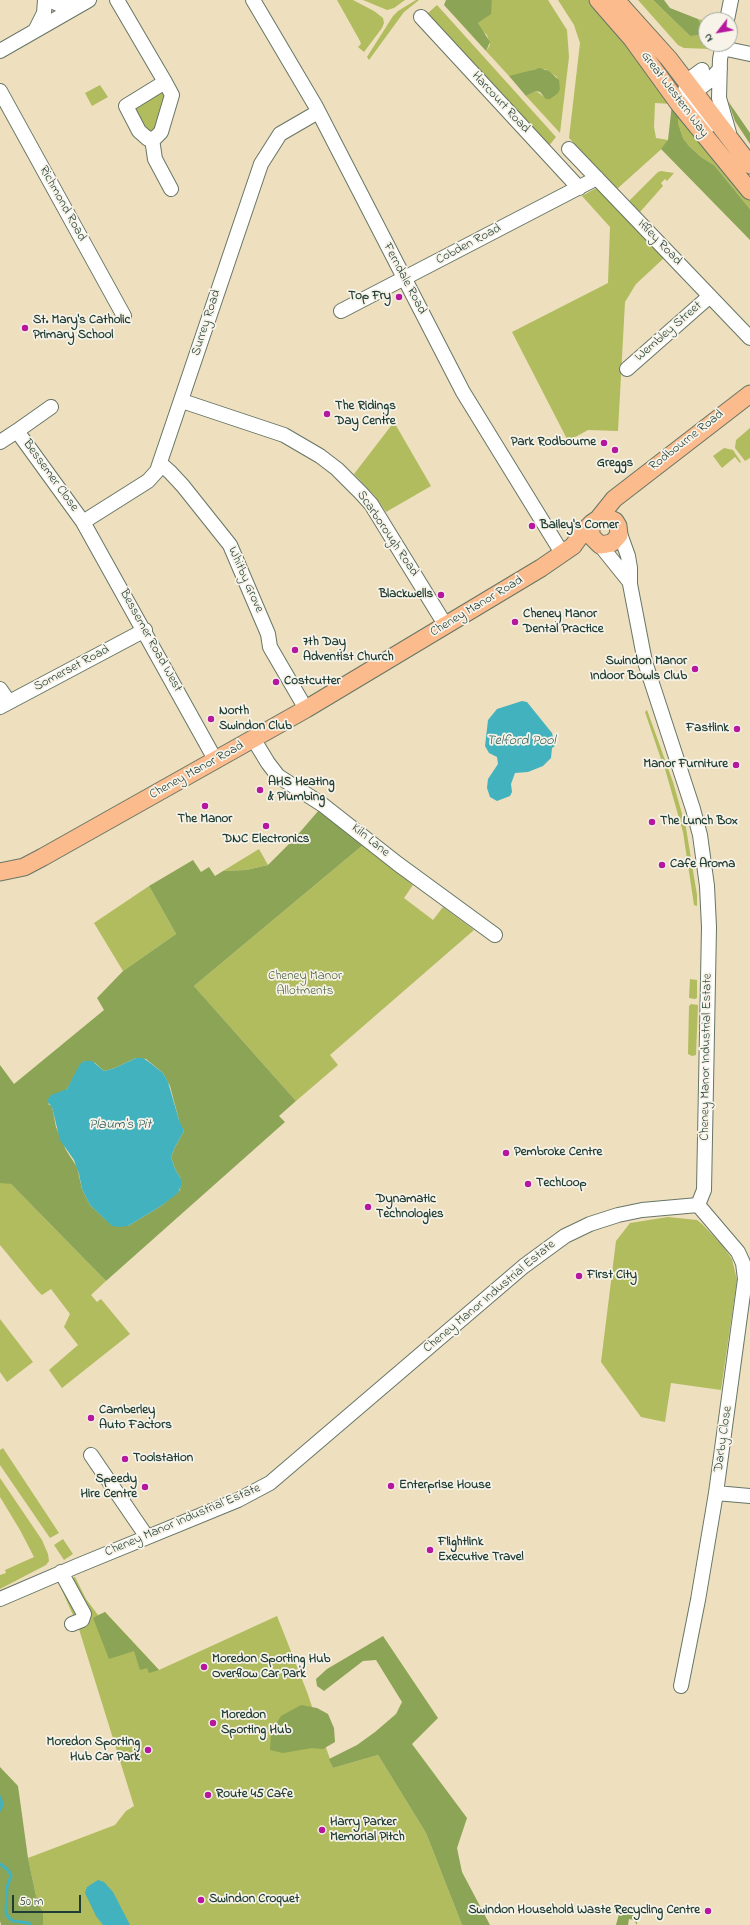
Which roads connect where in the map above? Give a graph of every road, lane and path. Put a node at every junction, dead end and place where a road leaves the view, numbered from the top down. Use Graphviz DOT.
graph roads {
  1 [pos="45,0"];
  2 [pos="49,0"];
  3 [pos="117,0"];
  4 [pos="253,0"];
  5 [pos="598,0"];
  6 [pos="616,0"];
  7 [pos="731,0"];
  8 [pos="82,4"];
  9 [pos="729,12"];
  10 [pos="421,17"];
  11 [pos="35,31"];
  12 [pos="0,51"];
  13 [pos="750,54"];
  14 [pos="721,55"];
  15 [pos="669,59"];
  16 [pos="702,70"];
  17 [pos="165,82"];
  18 [pos="691,87"];
  19 [pos="0,91"];
  20 [pos="318,112"];
  21 [pos="152,139"];
  22 [pos="732,141"];
  23 [pos="569,149"];
  24 [pos="717,152"];
  25 [pos="750,165"];
  26 [pos="597,178"];
  27 [pos="579,188"];
  28 [pos="171,189"];
  29 [pos="750,191"];
  30 [pos="405,279"];
  31 [pos="710,296"];
  32 [pos="341,311"];
  33 [pos="124,316"];
  34 [pos="750,338"];
  35 [pos="627,368"];
  36 [pos="750,394"];
  37 [pos="182,401"];
  38 [pos="51,407"];
  39 [pos="17,431"];
  40 [pos="0,442"];
  41 [pos="161,464"];
  42 [pos="626,491"];
  43 [pos="83,522"];
  44 [pos="594,522"];
  45 [pos="619,529"];
  46 [pos="598,543"];
  47 [pos="568,550"];
  48 [pos="629,581"];
  49 [pos="446,626"];
  50 [pos="145,630"];
  51 [pos="0,689"];
  52 [pos="4,705"];
  53 [pos="306,709"];
  54 [pos="254,740"];
  55 [pos="216,761"];
  56 [pos="0,872"];
  57 [pos="495,935"];
  58 [pos="698,1205"];
  59 [pos="91,1455"];
  60 [pos="716,1493"];
  61 [pos="750,1496"];
  62 [pos="147,1537"];
  63 [pos="61,1572"];
  64 [pos="0,1599"];
  65 [pos="72,1624"];
  66 [pos="681,1686"];
  1 -- 11 [label="street"];
  2 -- 8 [label="street"];
  3 -- 17 [label="street"];
  4 -- 20 [label="street, Ferndale Road"];
  5 -- 24 [label="main road, Great Western Way"];
  6 -- 15 [label="main road, Great Western Way"];
  7 -- 9 [label="street"];
  8 -- 11 [label="street"];
  10 -- 27 [label="street, Harcourt Road"];
  11 -- 12 [label="street"];
  13 -- 14 [label="street"];
  14 -- 16 [label="street"];
  14 -- 18 [label="street"];
  14 -- 22 [label="street"];
  15 -- 16 [label="street"];
  15 -- 18 [label="main road, Great Western Way"];
  16 -- 18 [label="street"];
  17 -- 21 [label="street"];
  17 -- 21 [label="street"];
  18 -- 22 [label="main road, Great Western Way"];
  18 -- 24 [label="street"];
  19 -- 33 [label="street, Richmond Road"];
  20 -- 30 [label="street, Ferndale Road"];
  20 -- 37 [label="street, Surrey Road"];
  21 -- 28 [label="street"];
  22 -- 25 [label="main road, Great Western Way"];
  23 -- 26 [label="street, Iffley Road"];
  24 -- 29 [label="main road, Great Western Way"];
  26 -- 27 [label="street, Cobden Road"];
  26 -- 31 [label="street, Iffley Road"];
  27 -- 30 [label="street, Cobden Road"];
  30 -- 32 [label="street, Cobden Road"];
  30 -- 47 [label="street, Ferndale Road"];
  31 -- 34 [label="street, Iffley Road"];
  31 -- 35 [label="street, Wembley Street"];
  36 -- 42 [label="main road, Rodbourne Road"];
  37 -- 41 [label="street, Surrey Road"];
  37 -- 49 [label="street, Scarborough Road"];
  38 -- 39 [label="street, Bessemer Close"];
  39 -- 40 [label="street, Bessemer Close"];
  39 -- 43 [label="street, Bessemer Close"];
  41 -- 43 [label="street, Surrey Road"];
  41 -- 53 [label="street, Whitby Grove"];
  42 -- 44 [label="main road, Rodbourne Road"];
  42 -- 45 [label="main road"];
  43 -- 50 [label="street, Bessemer Road West"];
  44 -- 45 [label="main road"];
  44 -- 46 [label="main road"];
  44 -- 47 [label="main road, Cheney Manor Road"];
  45 -- 46 [label="main road"];
  45 -- 48 [label="street, Cheney Manor Industrial Estate"];
  46 -- 47 [label="main road, Cheney Manor Road"];
  46 -- 48 [label="street, Cheney Manor Industrial Estate"];
  47 -- 49 [label="main road, Cheney Manor Road"];
  48 -- 58 [label="street, Cheney Manor Industrial Estate"];
  49 -- 53 [label="main road, Cheney Manor Road"];
  50 -- 52 [label="street, Somerset Road"];
  50 -- 55 [label="street, Bessemer Road West"];
  51 -- 52 [label="street"];
  53 -- 54 [label="main road, Cheney Manor Road"];
  54 -- 55 [label="main road, Cheney Manor Road"];
  54 -- 57 [label="street, Kiln Lane"];
  55 -- 56 [label="main road, Cheney Manor Road"];
  58 -- 60 [label="street, Darby Close"];
  58 -- 62 [label="street, Cheney Manor Industrial Estate"];
  59 -- 62 [label="street"];
  60 -- 61 [label="street"];
  60 -- 66 [label="street, Darby Close"];
  62 -- 63 [label="street, Cheney Manor Industrial Estate"];
  63 -- 64 [label="street, Cheney Manor Industrial Estate"];
  63 -- 65 [label="street"];
}
